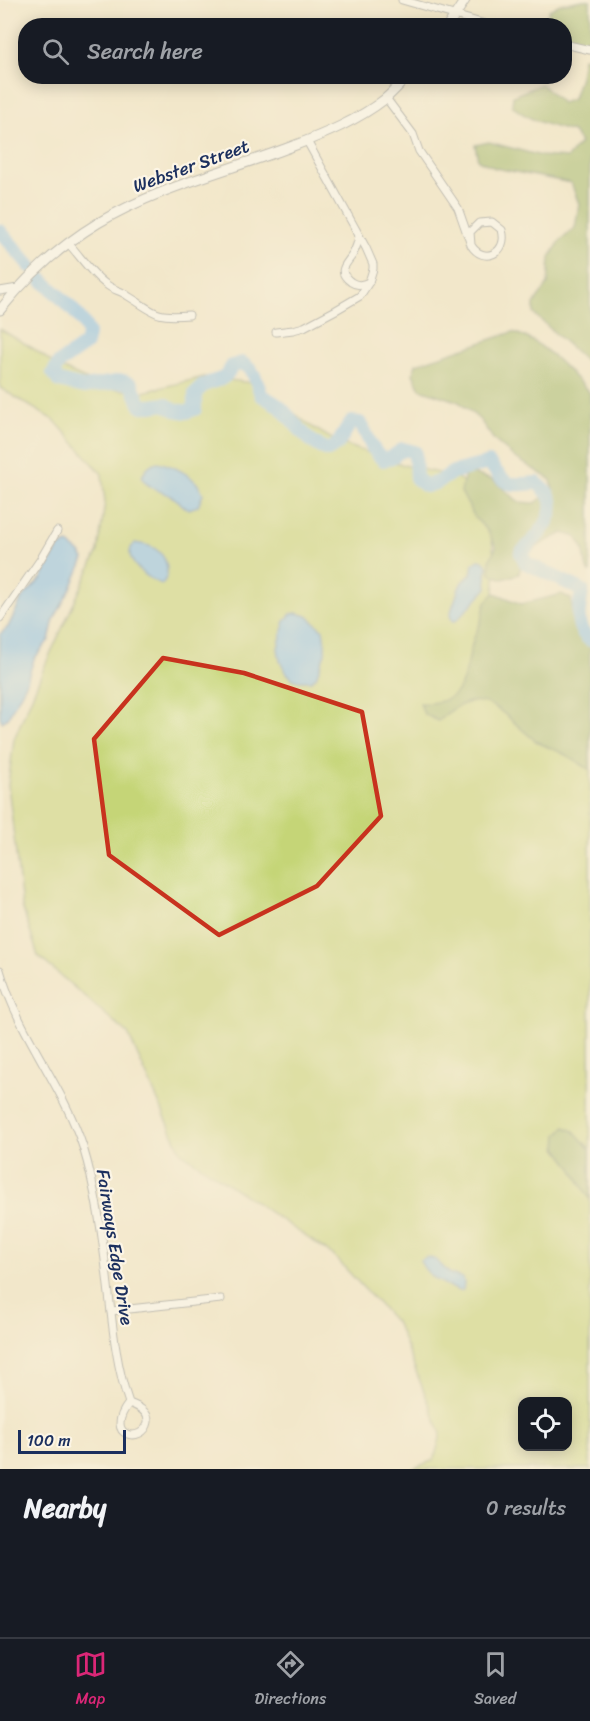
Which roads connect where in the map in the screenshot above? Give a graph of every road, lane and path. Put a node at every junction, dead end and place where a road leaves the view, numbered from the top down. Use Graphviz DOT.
graph roads {
  1 [pos="402,0"];
  2 [pos="465,0"];
  3 [pos="455,16"];
  4 [pos="462,18"];
  5 [pos="572,46"];
  6 [pos="590,51"];
  7 [pos="400,84"];
  8 [pos="386,98"];
  9 [pos="307,141"];
  10 [pos="359,234"];
  11 [pos="69,243"];
  12 [pos="471,245"];
  13 [pos="369,282"];
  14 [pos="19,288"];
  15 [pos="0,291"];
  16 [pos="0,310"];
  17 [pos="189,315"];
  18 [pos="276,332"];
  19 [pos="57,531"];
  20 [pos="0,618"];
  21 [pos="0,970"];
  22 [pos="221,1299"];
  23 [pos="111,1311"];
  24 [pos="129,1403"];
  1 -- 3 [label="street"];
  2 -- 3 [label="street"];
  3 -- 4 [label="street"];
  5 -- 6 [label="street"];
  7 -- 8 [label="street, Webster Street"];
  8 -- 9 [label="street, Webster Street"];
  8 -- 12 [label="street"];
  9 -- 10 [label="street"];
  9 -- 11 [label="street, Webster Street"];
  10 -- 13 [label="street"];
  10 -- 13 [label="street"];
  11 -- 14 [label="street, Webster Street"];
  11 -- 17 [label="street"];
  12 -- 12 [label="street"];
  13 -- 18 [label="street"];
  14 -- 15 [label="street"];
  14 -- 16 [label="street, Webster Street"];
  19 -- 20 [label="street"];
  21 -- 23 [label="street, Fairways Edge Drive"];
  22 -- 23 [label="street"];
  23 -- 24 [label="street, Fairways Edge Drive"];
  24 -- 24 [label="street, Fairways Edge Drive"];
}
